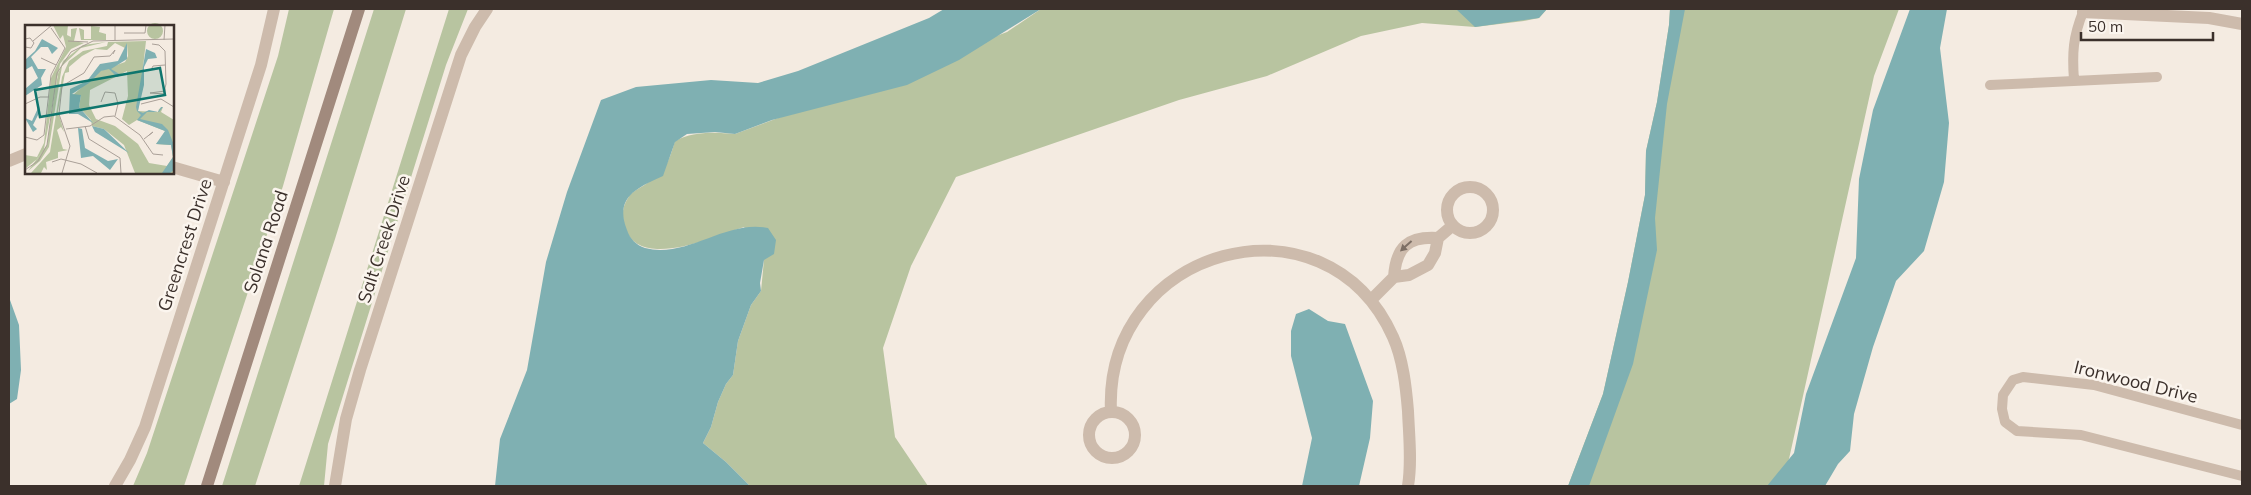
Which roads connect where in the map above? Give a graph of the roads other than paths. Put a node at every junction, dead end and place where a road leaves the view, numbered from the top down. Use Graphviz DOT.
graph roads {
  1 [pos="274,9"];
  2 [pos="359,9"];
  3 [pos="487,9"];
  4 [pos="2083,10"];
  5 [pos="2242,24"];
  6 [pos="2157,76"];
  7 [pos="2074,80"];
  8 [pos="1990,85"];
  9 [pos="25,154"];
  10 [pos="9,161"];
  11 [pos="174,168"];
  12 [pos="224,182"];
  13 [pos="1452,226"];
  14 [pos="1438,238"];
  15 [pos="1394,277"];
  16 [pos="1371,300"];
  17 [pos="1111,412"];
  18 [pos="2242,425"];
  19 [pos="2242,476"];
  20 [pos="115,486"];
  21 [pos="207,486"];
  22 [pos="335,486"];
  23 [pos="1408,486"];
  1 -- 12 [label="street, Greencrest Drive"];
  2 -- 21 [label="street, Solana Road"];
  3 -- 22 [label="street, Salt Creek Drive"];
  4 -- 5 [label="street"];
  4 -- 7 [label="lane"];
  6 -- 7 [label="lane"];
  7 -- 8 [label="lane"];
  9 -- 10 [label="street"];
  11 -- 12 [label="street"];
  12 -- 20 [label="street, Greencrest Drive"];
  13 -- 14 [label="street"];
  14 -- 15 [label="street"];
  14 -- 15 [label="street, one-way"];
  15 -- 16 [label="street"];
  16 -- 17 [label="street"];
  16 -- 23 [label="street"];
  18 -- 19 [label="lane, Ironwood Drive"];
}
